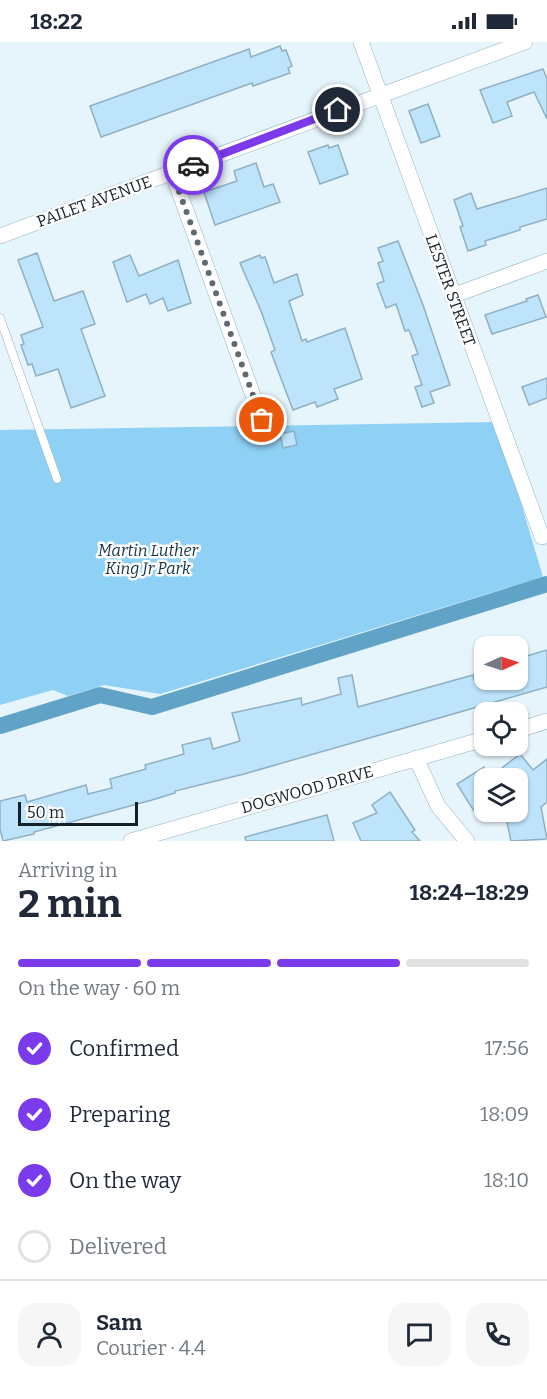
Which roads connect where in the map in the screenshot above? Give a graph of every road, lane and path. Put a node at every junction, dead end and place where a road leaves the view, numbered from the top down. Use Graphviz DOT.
graph roads {
  1 [pos="361,42"];
  2 [pos="525,42"];
  3 [pos="380,95"];
  4 [pos="172,172"];
  5 [pos="0,236"];
  6 [pos="547,261"];
  7 [pos="452,296"];
  8 [pos="0,318"];
  9 [pos="262,420"];
  10 [pos="57,479"];
  11 [pos="542,537"];
  12 [pos="547,722"];
  13 [pos="528,727"];
  14 [pos="474,742"];
  15 [pos="416,758"];
  16 [pos="131,841"];
  17 [pos="467,841"];
  1 -- 3 [label="street, LESTER STREET"];
  2 -- 3 [label="street, PAILET AVENUE"];
  3 -- 4 [label="street, PAILET AVENUE"];
  3 -- 7 [label="street, LESTER STREET"];
  4 -- 5 [label="street, PAILET AVENUE"];
  4 -- 9 [label="street"];
  6 -- 7 [label="street"];
  7 -- 11 [label="street, LESTER STREET"];
  8 -- 10 [label="lane"];
  12 -- 13 [label="street"];
  14 -- 15 [label="street, DOGWOOD DRIVE"];
  15 -- 16 [label="street, DOGWOOD DRIVE"];
  15 -- 17 [label="street"];
}
